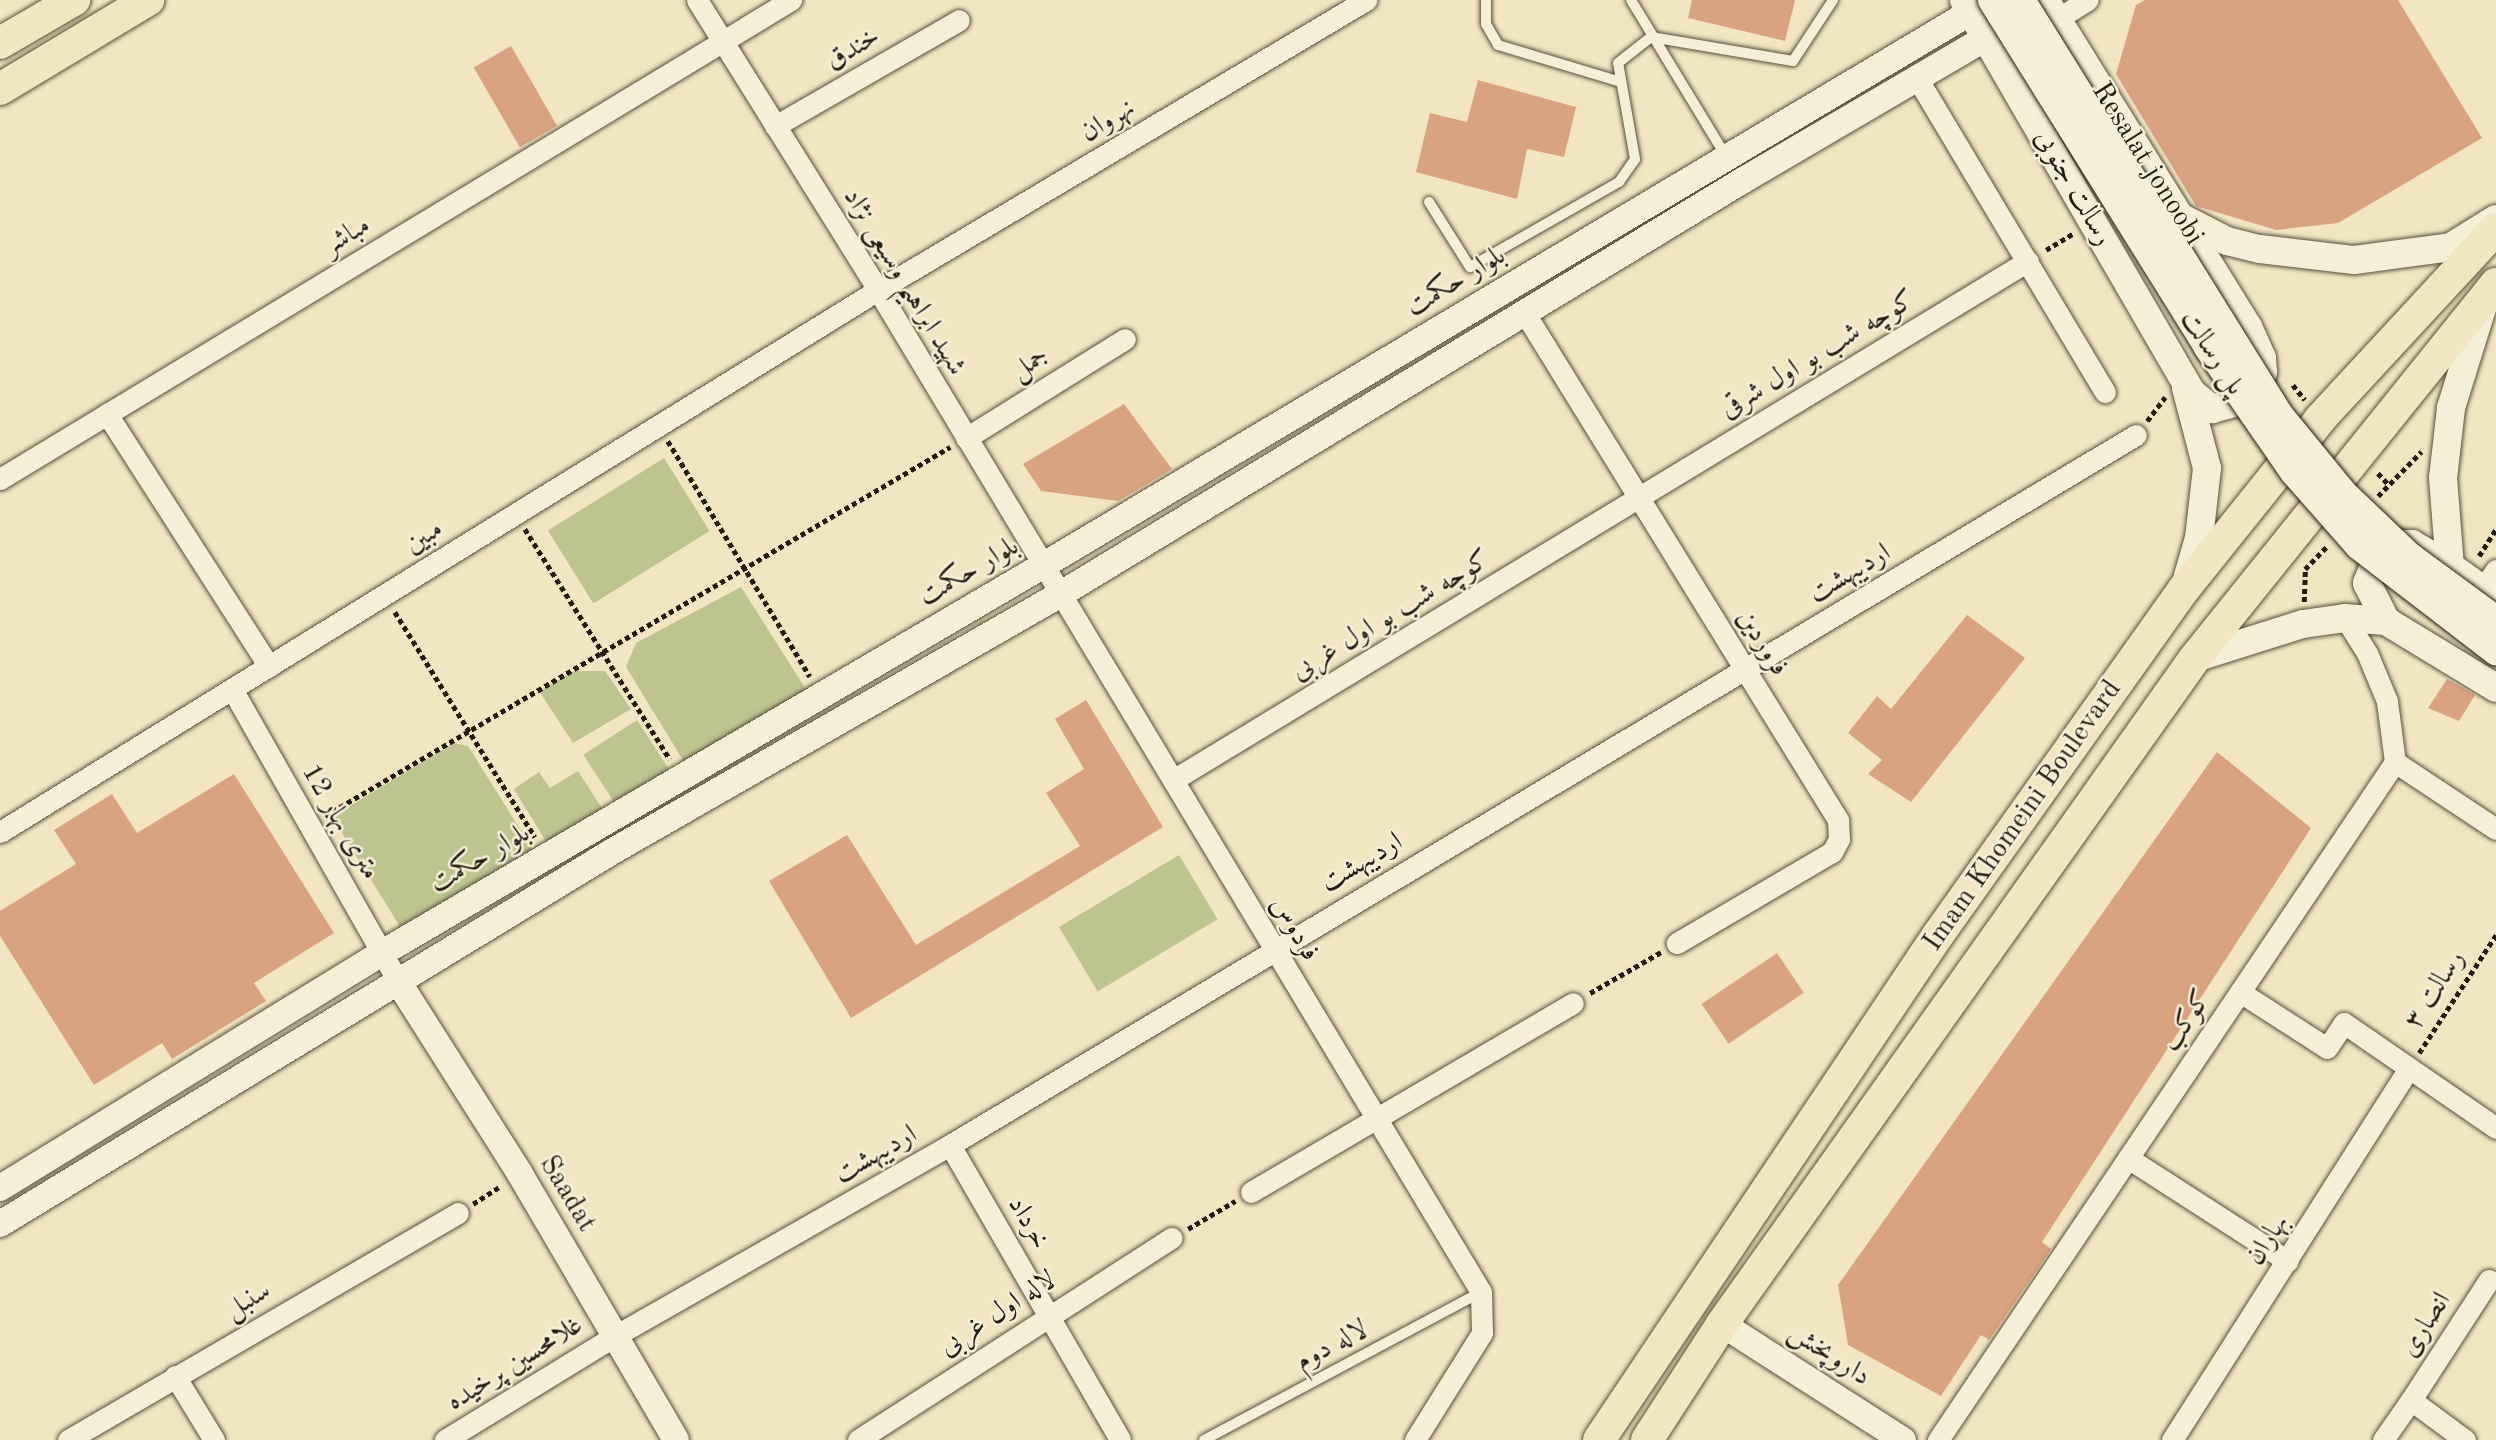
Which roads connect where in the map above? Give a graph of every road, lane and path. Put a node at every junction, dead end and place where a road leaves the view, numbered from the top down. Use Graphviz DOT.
graph roads {
  1 [pos="74,0"];
  2 [pos="148,0"];
  3 [pos="698,0"];
  4 [pos="791,0"];
  5 [pos="1366,0"];
  6 [pos="1486,0"];
  7 [pos="1630,0"];
  8 [pos="1833,0"];
  9 [pos="2021,0"];
  10 [pos="2088,0"];
  11 [pos="1976,4"];
  12 [pos="2051,10"];
  13 [pos="958,20"];
  14 [pos="1651,37"];
  15 [pos="1986,38"];
  16 [pos="723,41"];
  17 [pos="0,43"];
  18 [pos="1917,78"];
  19 [pos="1618,80"];
  20 [pos="0,89"];
  21 [pos="775,127"];
  22 [pos="1727,157"];
  23 [pos="1742,181"];
  24 [pos="1429,202"];
  25 [pos="2180,217"];
  26 [pos="2496,219"];
  27 [pos="2092,221"];
  28 [pos="2496,229"];
  29 [pos="2028,261"];
  30 [pos="878,290"];
  31 [pos="2491,290"];
  32 [pos="1526,315"];
  33 [pos="1125,339"];
  34 [pos="2182,375"];
  35 [pos="2287,377"];
  36 [pos="2105,391"];
  37 [pos="107,414"];
  38 [pos="2320,419"];
  39 [pos="659,425"];
  40 [pos="2136,435"];
  41 [pos="965,438"];
  42 [pos="2359,453"];
  43 [pos="0,479"];
  44 [pos="2389,485"];
  45 [pos="1637,497"];
  46 [pos="515,514"];
  47 [pos="1044,565"];
  48 [pos="2450,566"];
  49 [pos="743,567"];
  50 [pos="2492,586"];
  51 [pos="2184,589"];
  52 [pos="384,594"];
  53 [pos="1061,594"];
  54 [pos="2345,618"];
  55 [pos="2496,620"];
  56 [pos="2386,621"];
  57 [pos="601,649"];
  58 [pos="2496,651"];
  59 [pos="2194,659"];
  60 [pos="269,666"];
  61 [pos="1746,668"];
  62 [pos="2496,688"];
  63 [pos="232,689"];
  64 [pos="821,694"];
  65 [pos="469,730"];
  66 [pos="2395,762"];
  67 [pos="681,777"];
  68 [pos="1173,780"];
  69 [pos="309,825"];
  70 [pos="2496,829"];
  71 [pos="0,832"];
  72 [pos="547,856"];
  73 [pos="2496,935"];
  74 [pos="1677,943"];
  75 [pos="1273,948"];
  76 [pos="382,953"];
  77 [pos="399,983"];
  78 [pos="2240,992"];
  79 [pos="1573,1003"];
  80 [pos="2409,1068"];
  81 [pos="1374,1117"];
  82 [pos="2496,1128"];
  83 [pos="950,1145"];
  84 [pos="2128,1158"];
  85 [pos="520,1174"];
  86 [pos="0,1188"];
  87 [pos="1251,1192"];
  88 [pos="458,1213"];
  89 [pos="0,1224"];
  90 [pos="1171,1238"];
  91 [pos="2288,1261"];
  92 [pos="2489,1280"];
  93 [pos="1481,1292"];
  94 [pos="1049,1314"];
  95 [pos="1721,1324"];
  96 [pos="615,1336"];
  97 [pos="176,1376"];
  98 [pos="2411,1400"];
  99 [pos="68,1440"];
  100 [pos="214,1440"];
  101 [pos="445,1440"];
  102 [pos="676,1440"];
  103 [pos="858,1440"];
  104 [pos="1120,1440"];
  105 [pos="1204,1440"];
  106 [pos="1415,1440"];
  107 [pos="1600,1440"];
  108 [pos="1647,1440"];
  109 [pos="1903,1440"];
  110 [pos="1938,1440"];
  111 [pos="2172,1440"];
  112 [pos="2384,1440"];
  113 [pos="2465,1440"];
  1 -- 17 [label="main road"];
  2 -- 20 [label="main road"];
  3 -- 16 [label="street, شهید ابراهیم وسیعی نژاد"];
  4 -- 16 [label="street, مباشر"];
  5 -- 30 [label="street, نهروان"];
  6 -- 19 [label="lane"];
  7 -- 14 [label="lane"];
  8 -- 14 [label="lane"];
  9 -- 55 [label="main road, پل رسالت, bridge"];
  10 -- 12 [label="street"];
  11 -- 15 [label="main road, رسالت جنوبی"];
  11 -- 22 [label="street, بلوار حکمت"];
  11 -- 58 [label="main road, پل رسالت, bridge"];
  12 -- 25 [label="main road, Resalat jonoobi"];
  13 -- 21 [label="street, خندق"];
  14 -- 19 [label="lane"];
  14 -- 22 [label="lane"];
  15 -- 18 [label="street"];
  15 -- 27 [label="main road, رسالت جنوبی"];
  16 -- 21 [label="street, شهید ابراهیم وسیعی نژاد"];
  16 -- 37 [label="street, مباشر"];
  18 -- 23 [label="street"];
  18 -- 29 [label="street"];
  19 -- 24 [label="lane"];
  21 -- 30 [label="street, شهید ابراهیم وسیعی نژاد"];
  22 -- 23 [label="lane"];
  22 -- 47 [label="street, بلوار حکمت"];
  23 -- 32 [label="street"];
  25 -- 26 [label="main road"];
  25 -- 34 [label="main road, Resalat jonoobi"];
  27 -- 29 [label="path"];
  27 -- 34 [label="main road, رسالت جنوبی"];
  28 -- 38 [label="main road, Imam Khomeini Boulevard"];
  29 -- 36 [label="street"];
  29 -- 45 [label="street, کوچه شب بو اول شرقی"];
  30 -- 39 [label="street, مبین"];
  30 -- 41 [label="street, شهید ابراهیم وسیعی نژاد"];
  31 -- 42 [label="main road, Imam Khomeini Boulevard"];
  31 -- 48 [label="main road"];
  32 -- 45 [label="street, فروردین"];
  32 -- 53 [label="street"];
  33 -- 41 [label="street, جمل"];
  34 -- 40 [label="path"];
  34 -- 51 [label="main road"];
  35 -- 38 [label="path"];
  37 -- 43 [label="street, مباشر"];
  37 -- 60 [label="street"];
  38 -- 51 [label="main road, Imam Khomeini Boulevard"];
  39 -- 46 [label="street, مبین"];
  39 -- 49 [label="path"];
  40 -- 61 [label="street, اردیبهشت"];
  41 -- 47 [label="street, شهید ابراهیم وسیعی نژاد"];
  41 -- 49 [label="path"];
  42 -- 44 [label="path"];
  42 -- 59 [label="main road, Imam Khomeini Boulevard"];
  45 -- 61 [label="street, فروردین"];
  45 -- 68 [label="street, کوچه شب بو اول غربی"];
  46 -- 52 [label="street, مبین"];
  46 -- 57 [label="path"];
  47 -- 53 [label="street, شهید ابراهیم وسیعی نژاد"];
  47 -- 64 [label="street, بلوار حکمت"];
  48 -- 50 [label="main road"];
  48 -- 56 [label="main road"];
  49 -- 57 [label="path"];
  49 -- 64 [label="path"];
  51 -- 107 [label="main road, Imam Khomeini Boulevard"];
  52 -- 60 [label="street, مبین"];
  52 -- 65 [label="path"];
  53 -- 68 [label="street, فردوس"];
  53 -- 77 [label="street"];
  54 -- 56 [label="main road"];
  54 -- 59 [label="main road"];
  54 -- 66 [label="street"];
  56 -- 62 [label="main road"];
  57 -- 65 [label="path"];
  57 -- 67 [label="path"];
  59 -- 95 [label="main road, Imam Khomeini Boulevard"];
  60 -- 63 [label="street, مبین"];
  61 -- 74 [label="street, فروردین"];
  61 -- 75 [label="street, اردیبهشت"];
  63 -- 69 [label="street, 12 متری بهار"];
  63 -- 71 [label="street, مبین"];
  64 -- 67 [label="street, بلوار حکمت"];
  65 -- 69 [label="path"];
  65 -- 72 [label="path"];
  66 -- 70 [label="street"];
  66 -- 78 [label="street, کوکب"];
  67 -- 72 [label="street, بلوار حکمت"];
  68 -- 75 [label="street, فردوس"];
  69 -- 76 [label="street, 12 متری بهار"];
  72 -- 76 [label="street, بلوار حکمت"];
  73 -- 80 [label="path, رسالت ۳"];
  74 -- 79 [label="path"];
  75 -- 81 [label="street, فردوس"];
  75 -- 83 [label="street, اردیبهشت"];
  76 -- 77 [label="street, 12 متری بهار"];
  76 -- 86 [label="street, بلوار حکمت"];
  77 -- 85 [label="street, Saadat"];
  77 -- 89 [label="street"];
  78 -- 80 [label="street"];
  78 -- 84 [label="street, کوکب"];
  79 -- 81 [label="street"];
  80 -- 82 [label="street"];
  80 -- 91 [label="street, بهاران"];
  81 -- 87 [label="street"];
  81 -- 93 [label="street, فردوس"];
  83 -- 94 [label="street, خرداد"];
  83 -- 96 [label="street, اردیبهشت"];
  84 -- 91 [label="street"];
  84 -- 110 [label="street, کوکب"];
  85 -- 88 [label="path"];
  85 -- 96 [label="street, Saadat"];
  87 -- 90 [label="path"];
  88 -- 97 [label="street, سنبل"];
  90 -- 94 [label="street, لاله اول غربی"];
  91 -- 111 [label="street, بهاران"];
  92 -- 98 [label="street, انصاری"];
  93 -- 105 [label="lane, لاله دوم"];
  93 -- 106 [label="street"];
  94 -- 103 [label="street, لاله اول غربی"];
  94 -- 104 [label="street, خرداد"];
  95 -- 108 [label="main road, Imam Khomeini Boulevard"];
  95 -- 109 [label="street, داروپخش"];
  96 -- 101 [label="street, غلامحسین پرخیده"];
  96 -- 102 [label="street, Saadat"];
  97 -- 99 [label="street, سنبل"];
  97 -- 100 [label="street"];
  98 -- 112 [label="street, انصاری"];
  98 -- 113 [label="street, انصاری"];
}
